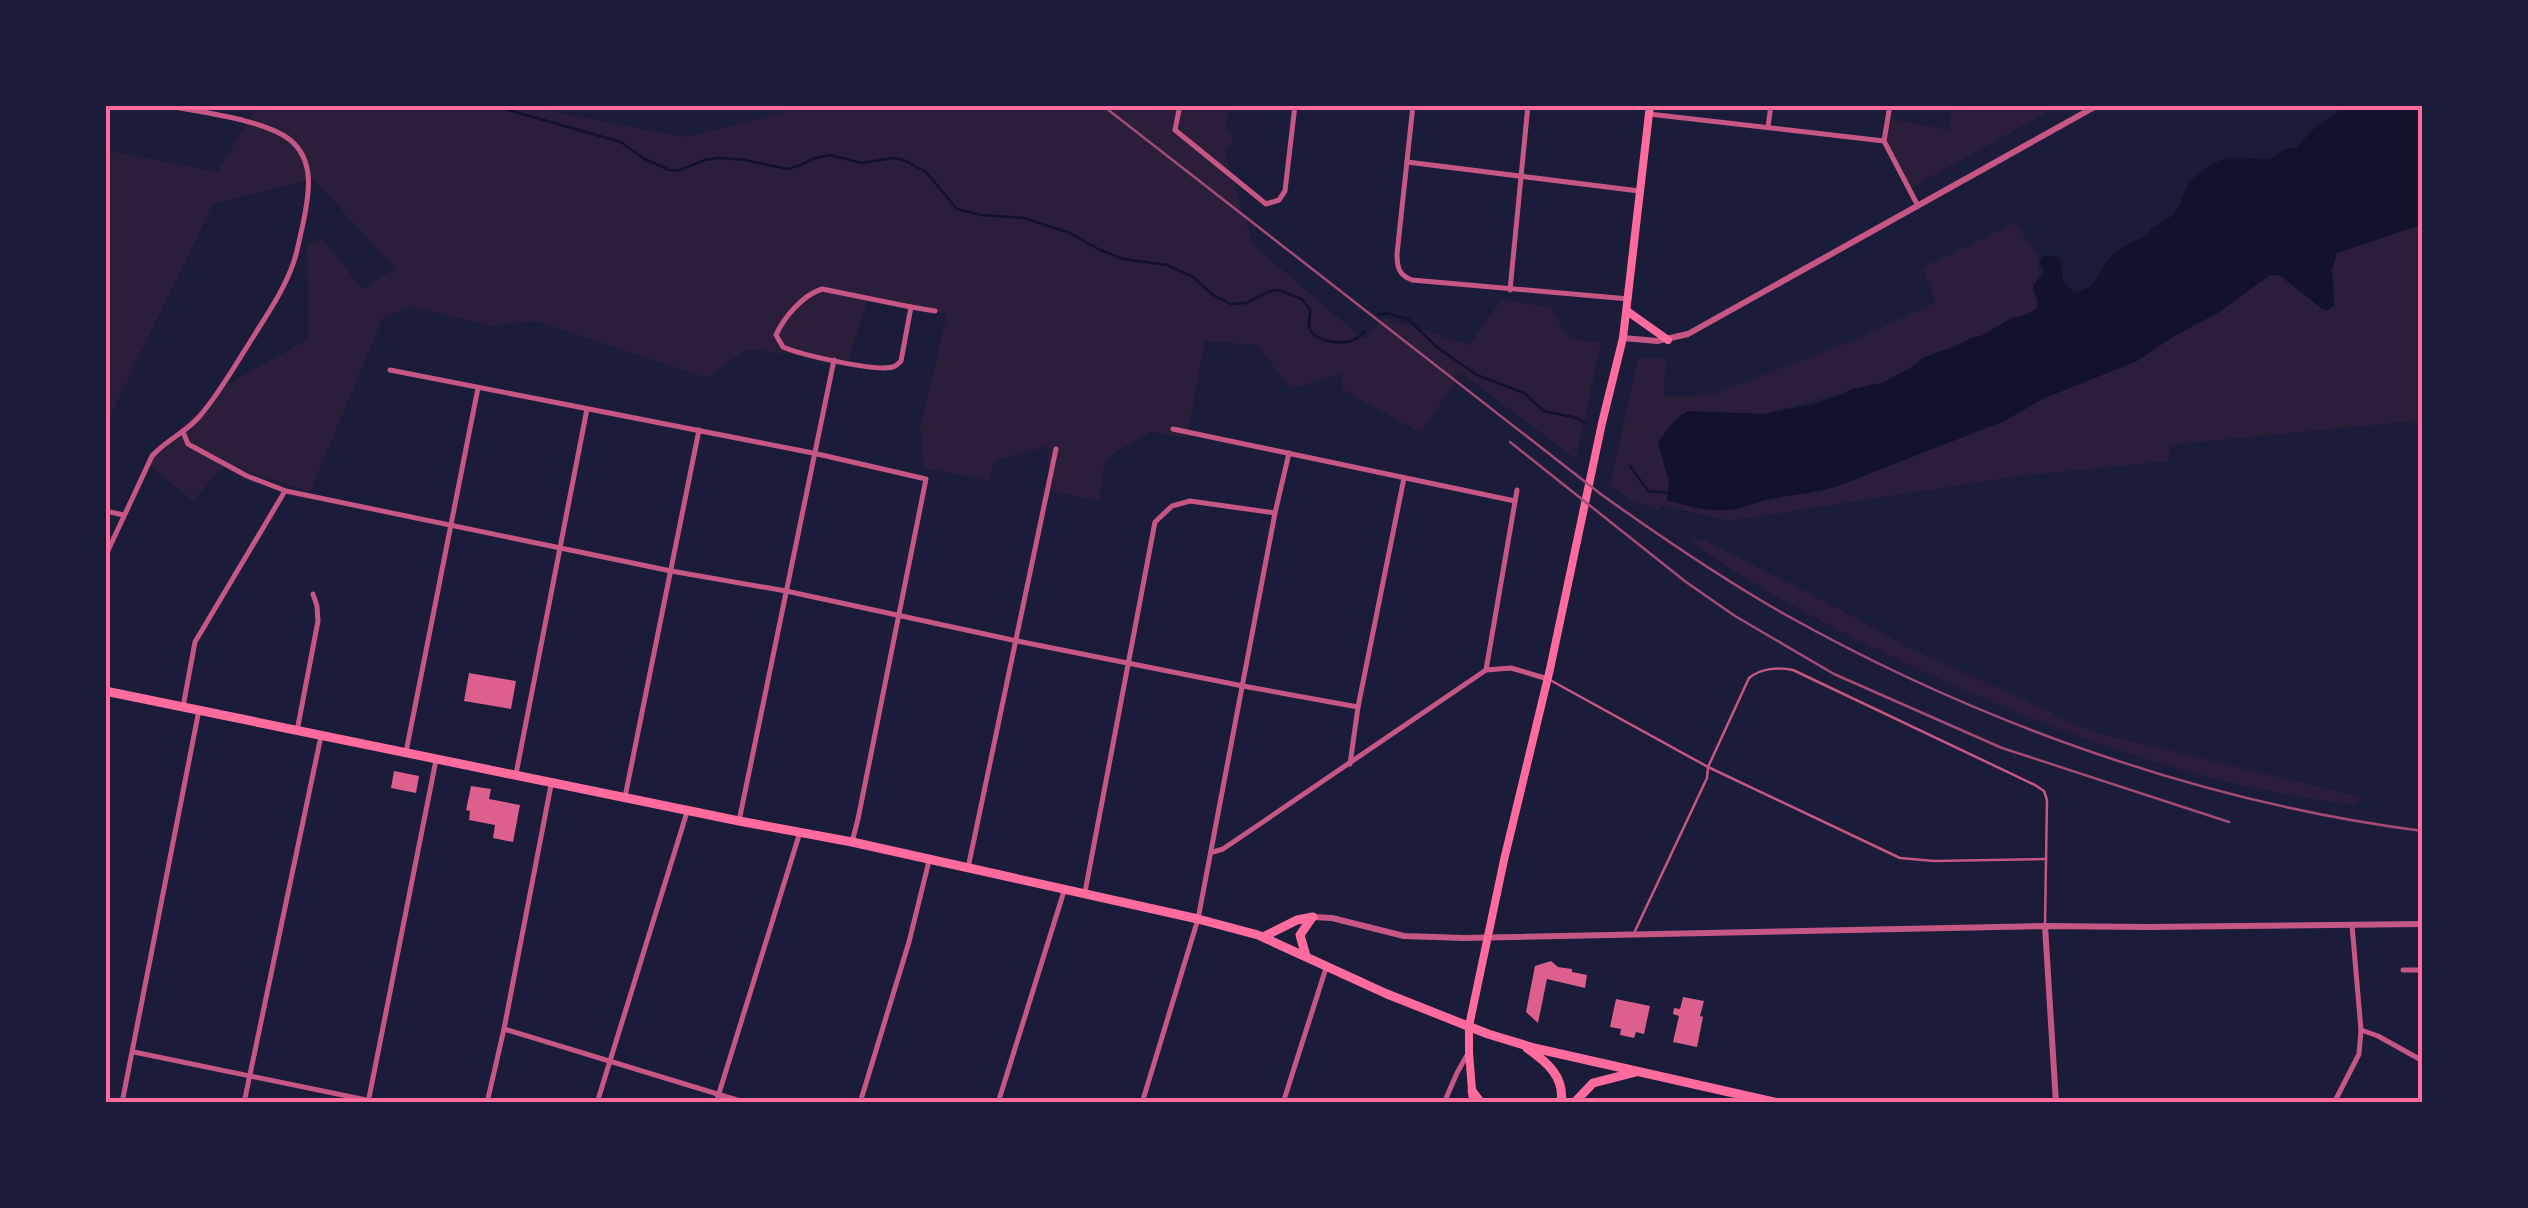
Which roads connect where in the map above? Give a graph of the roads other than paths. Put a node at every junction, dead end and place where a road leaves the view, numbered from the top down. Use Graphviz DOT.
graph roads {
  1 [pos="164,105"];
  2 [pos="1180,105"];
  3 [pos="1295,105"];
  4 [pos="1413,105"];
  5 [pos="1528,105"];
  6 [pos="1771,105"];
  7 [pos="1890,105"];
  8 [pos="2098,105"];
  9 [pos="1650,109"];
  10 [pos="1768,127"];
  11 [pos="1884,141"];
  12 [pos="1406,162"];
  13 [pos="1521,177"];
  14 [pos="1639,191"];
  15 [pos="1918,206"];
  16 [pos="1510,290"];
  17 [pos="1628,300"];
  18 [pos="911,307"];
  19 [pos="1627,310"];
  20 [pos="935,312"];
  21 [pos="1623,338"];
  22 [pos="1668,340"];
  23 [pos="834,360"];
  24 [pos="390,370"];
  25 [pos="478,388"];
  26 [pos="586,410"];
  27 [pos="1173,429"];
  28 [pos="699,430"];
  29 [pos="183,432"];
  30 [pos="1056,449"];
  31 [pos="814,453"];
  32 [pos="1290,453"];
  33 [pos="1404,478"];
  34 [pos="1518,490"];
  35 [pos="286,491"];
  36 [pos="1515,502"];
  37 [pos="105,511"];
  38 [pos="1275,512"];
  39 [pos="124,514"];
  40 [pos="450,526"];
  41 [pos="561,549"];
  42 [pos="105,556"];
  43 [pos="671,571"];
  44 [pos="786,591"];
  45 [pos="313,594"];
  46 [pos="900,618"];
  47 [pos="1017,641"];
  48 [pos="1128,662"];
  49 [pos="1486,670"];
  50 [pos="1548,679"];
  51 [pos="1242,686"];
  52 [pos="105,691"];
  53 [pos="183,707"];
  54 [pos="1358,707"];
  55 [pos="199,710"];
  56 [pos="297,731"];
  57 [pos="321,736"];
  58 [pos="406,752"];
  59 [pos="436,758"];
  60 [pos="1350,764"];
  61 [pos="1708,767"];
  62 [pos="516,774"];
  63 [pos="552,782"];
  64 [pos="625,797"];
  65 [pos="688,809"];
  66 [pos="739,821"];
  67 [pos="800,832"];
  68 [pos="852,842"];
  69 [pos="1212,853"];
  70 [pos="930,858"];
  71 [pos="2045,859"];
  72 [pos="968,868"];
  73 [pos="1065,888"];
  74 [pos="1084,892"];
  75 [pos="1313,917"];
  76 [pos="1198,918"];
  77 [pos="2423,924"];
  78 [pos="2352,925"];
  79 [pos="2044,926"];
  80 [pos="1634,933"];
  81 [pos="1263,937"];
  82 [pos="1488,938"];
  83 [pos="1306,956"];
  84 [pos="1327,965"];
  85 [pos="2403,970"];
  86 [pos="2423,970"];
  87 [pos="1469,1026"];
  88 [pos="504,1028"];
  89 [pos="2361,1030"];
  90 [pos="1521,1044"];
  91 [pos="133,1052"];
  92 [pos="1469,1052"];
  93 [pos="2423,1061"];
  94 [pos="610,1062"];
  95 [pos="1639,1072"];
  96 [pos="250,1075"];
  97 [pos="1472,1090"];
  98 [pos="719,1094"];
  99 [pos="368,1102"];
  100 [pos="122,1103"];
  101 [pos="244,1103"];
  102 [pos="380,1103"];
  103 [pos="487,1103"];
  104 [pos="597,1103"];
  105 [pos="716,1103"];
  106 [pos="747,1103"];
  107 [pos="860,1103"];
  108 [pos="998,1103"];
  109 [pos="1142,1103"];
  110 [pos="1284,1103"];
  111 [pos="1444,1103"];
  112 [pos="1477,1103"];
  113 [pos="1561,1103"];
  114 [pos="1574,1103"];
  115 [pos="1778,1103"];
  116 [pos="2056,1103"];
  117 [pos="2334,1103"];
  1 -- 29 [label="street"];
  2 -- 3 [label="street"];
  4 -- 12 [label="street"];
  5 -- 13 [label="street"];
  6 -- 10 [label="street"];
  7 -- 11 [label="street"];
  8 -- 15 [label="street"];
  9 -- 10 [label="street"];
  9 -- 14 [label="main road"];
  10 -- 11 [label="street"];
  11 -- 15 [label="street"];
  12 -- 13 [label="street"];
  12 -- 16 [label="street"];
  13 -- 14 [label="street"];
  13 -- 16 [label="street"];
  14 -- 17 [label="main road"];
  15 -- 22 [label="street"];
  16 -- 17 [label="street"];
  17 -- 19 [label="main road"];
  18 -- 20 [label="street"];
  18 -- 23 [label="street"];
  18 -- 23 [label="street"];
  19 -- 21 [label="main road"];
  19 -- 22 [label="main road"];
  21 -- 22 [label="street"];
  21 -- 50 [label="main road"];
  23 -- 31 [label="street"];
  24 -- 25 [label="street"];
  25 -- 26 [label="street"];
  25 -- 40 [label="street"];
  26 -- 28 [label="street"];
  26 -- 41 [label="street"];
  27 -- 32 [label="street"];
  28 -- 31 [label="street"];
  28 -- 43 [label="street"];
  29 -- 35 [label="street"];
  29 -- 39 [label="street"];
  30 -- 47 [label="street"];
  31 -- 44 [label="street"];
  31 -- 46 [label="street"];
  32 -- 33 [label="street"];
  32 -- 38 [label="street"];
  33 -- 36 [label="street"];
  33 -- 54 [label="street"];
  34 -- 36 [label="street"];
  35 -- 40 [label="street"];
  35 -- 53 [label="street"];
  36 -- 49 [label="street"];
  37 -- 39 [label="street"];
  38 -- 48 [label="street"];
  38 -- 51 [label="street"];
  39 -- 42 [label="street"];
  40 -- 41 [label="street"];
  40 -- 58 [label="street"];
  41 -- 43 [label="street"];
  41 -- 62 [label="street"];
  43 -- 44 [label="street"];
  43 -- 64 [label="street"];
  44 -- 46 [label="street"];
  44 -- 66 [label="street"];
  45 -- 56 [label="street"];
  46 -- 47 [label="street"];
  46 -- 68 [label="street"];
  47 -- 48 [label="street"];
  47 -- 72 [label="street"];
  48 -- 51 [label="street"];
  48 -- 74 [label="street"];
  49 -- 50 [label="street"];
  49 -- 60 [label="street"];
  50 -- 61 [label="lane"];
  50 -- 82 [label="main road"];
  51 -- 54 [label="street"];
  51 -- 69 [label="street"];
  52 -- 53 [label="highway"];
  53 -- 55 [label="highway"];
  54 -- 60 [label="street"];
  55 -- 56 [label="highway"];
  55 -- 91 [label="street"];
  56 -- 57 [label="highway"];
  57 -- 58 [label="highway"];
  57 -- 96 [label="street"];
  58 -- 59 [label="highway"];
  59 -- 62 [label="highway"];
  59 -- 99 [label="street"];
  60 -- 69 [label="street"];
  61 -- 71 [label="lane"];
  61 -- 71 [label="lane"];
  61 -- 80 [label="lane"];
  62 -- 63 [label="highway"];
  63 -- 64 [label="highway"];
  63 -- 88 [label="street"];
  64 -- 65 [label="highway"];
  65 -- 66 [label="highway"];
  65 -- 94 [label="street"];
  66 -- 67 [label="highway"];
  67 -- 68 [label="highway"];
  67 -- 98 [label="street"];
  68 -- 70 [label="highway"];
  69 -- 76 [label="street"];
  70 -- 72 [label="highway"];
  70 -- 107 [label="street"];
  71 -- 79 [label="lane"];
  72 -- 73 [label="highway"];
  73 -- 74 [label="highway"];
  73 -- 108 [label="street"];
  74 -- 76 [label="highway"];
  75 -- 81 [label="highway"];
  75 -- 82 [label="street"];
  75 -- 83 [label="highway"];
  76 -- 81 [label="highway"];
  76 -- 109 [label="street"];
  77 -- 78 [label="street"];
  78 -- 79 [label="street"];
  78 -- 89 [label="street"];
  79 -- 80 [label="street"];
  79 -- 116 [label="street"];
  80 -- 82 [label="street"];
  81 -- 83 [label="highway"];
  82 -- 87 [label="main road"];
  83 -- 84 [label="highway"];
  84 -- 87 [label="highway"];
  84 -- 110 [label="street"];
  85 -- 86 [label="street"];
  87 -- 90 [label="highway"];
  87 -- 92 [label="main road"];
  88 -- 94 [label="street"];
  88 -- 103 [label="street"];
  89 -- 93 [label="street"];
  89 -- 117 [label="street"];
  90 -- 95 [label="highway"];
  90 -- 113 [label="highway"];
  91 -- 96 [label="street"];
  91 -- 100 [label="street"];
  92 -- 97 [label="main road"];
  92 -- 111 [label="street"];
  94 -- 98 [label="street"];
  94 -- 104 [label="street"];
  95 -- 114 [label="highway"];
  95 -- 115 [label="highway"];
  96 -- 99 [label="street"];
  96 -- 101 [label="street"];
  97 -- 112 [label="highway"];
  98 -- 105 [label="street"];
  98 -- 106 [label="street"];
  99 -- 102 [label="street"];
}
